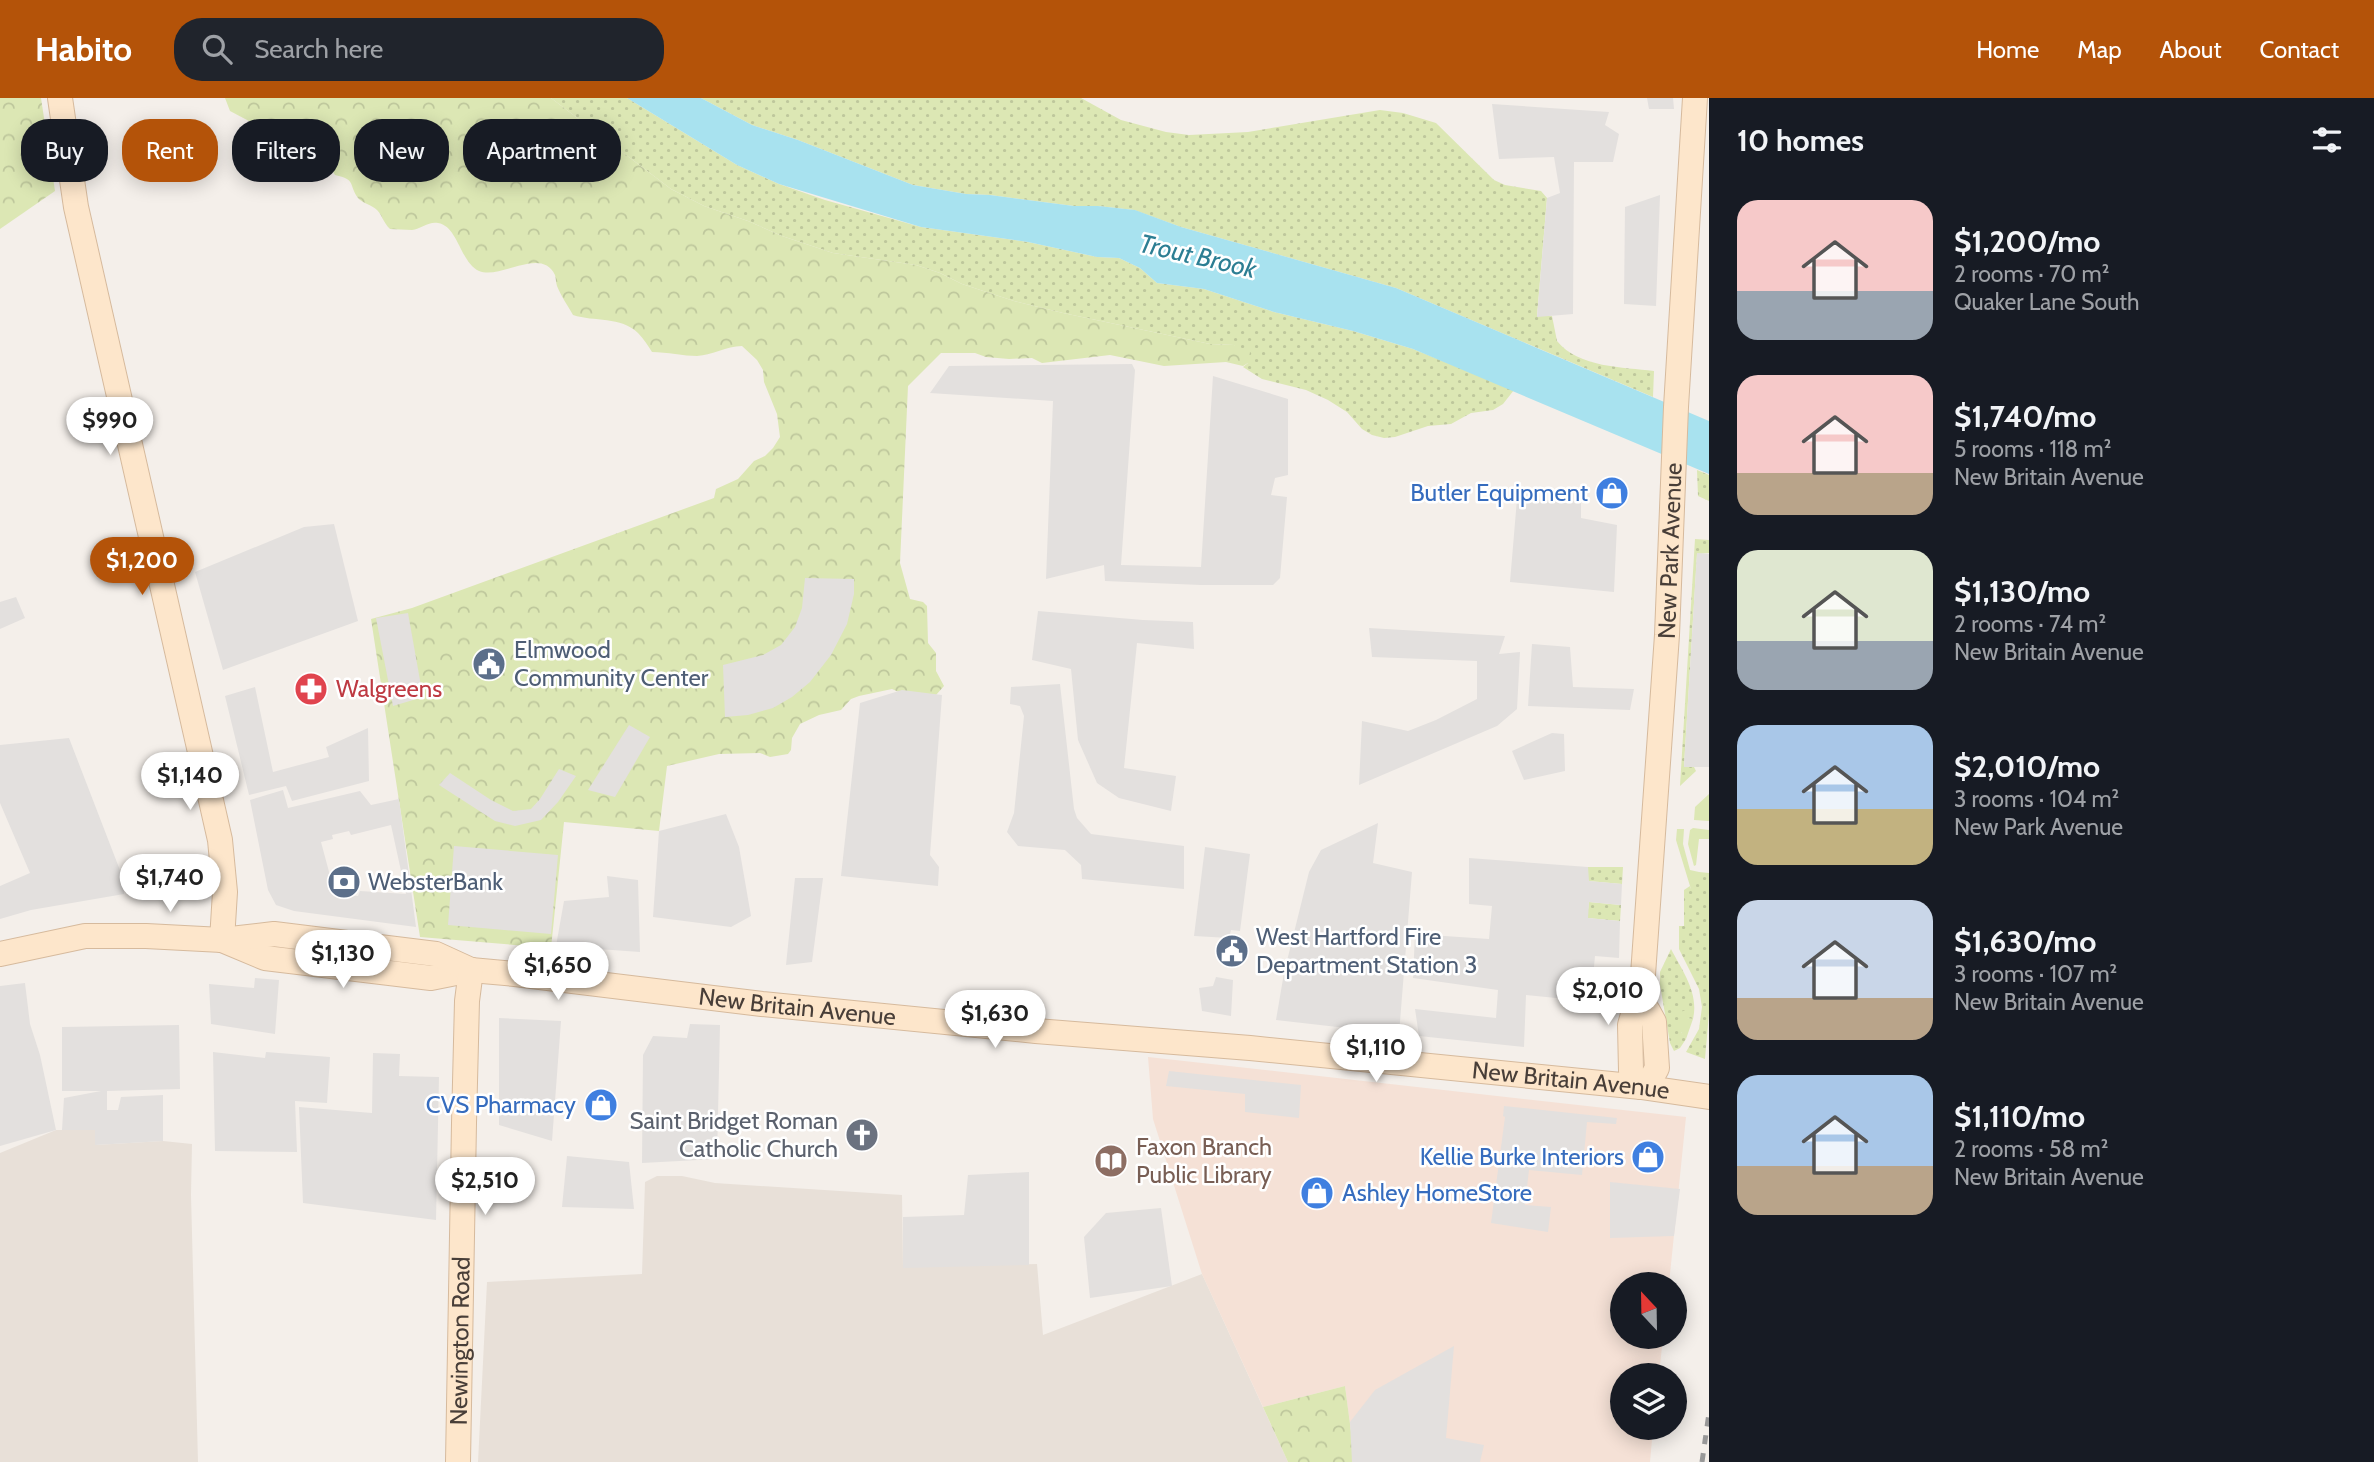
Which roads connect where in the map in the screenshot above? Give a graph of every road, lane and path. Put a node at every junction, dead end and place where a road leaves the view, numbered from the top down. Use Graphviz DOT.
graph roads {
  1 [pos="60,98"];
  2 [pos="1695,98"];
  3 [pos="222,940"];
  4 [pos="0,954"];
  5 [pos="471,970"];
  6 [pos="1641,1087"];
  7 [pos="1709,1097"];
  8 [pos="458,1462"];
  1 -- 3 [label="main road"];
  2 -- 6 [label="main road, New Park Avenue"];
  3 -- 4 [label="main road, New Britain Avenue"];
  3 -- 5 [label="main road, New Britain Avenue"];
  5 -- 6 [label="main road, New Britain Avenue"];
  5 -- 8 [label="main road, Newington Road"];
  6 -- 7 [label="main road, New Britain Avenue"];
}
